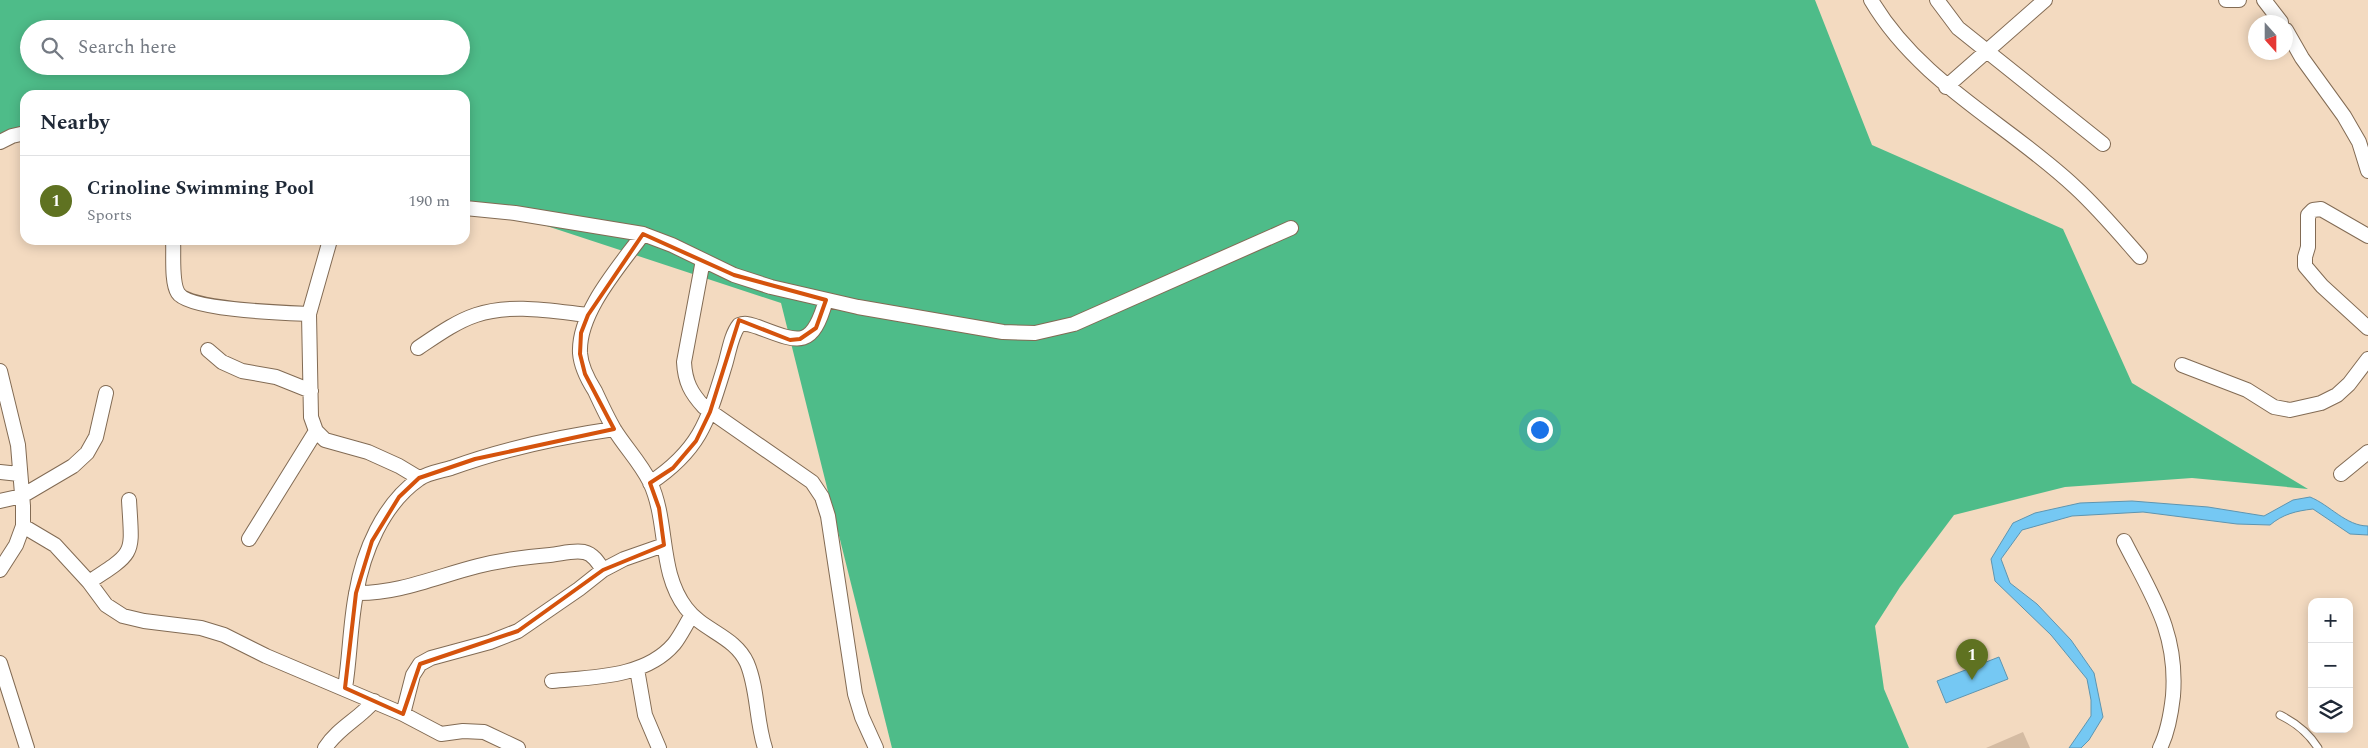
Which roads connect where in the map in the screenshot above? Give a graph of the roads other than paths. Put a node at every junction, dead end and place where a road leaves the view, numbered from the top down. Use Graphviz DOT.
graph roads {
  1 [pos="1871,0"];
  2 [pos="1937,0"];
  3 [pos="2045,0"];
  4 [pos="2226,0"];
  5 [pos="2239,0"];
  6 [pos="2264,0"];
  7 [pos="2276,15"];
  8 [pos="2293,42"];
  9 [pos="1985,51"];
  10 [pos="1946,87"];
  11 [pos="20,134"];
  12 [pos="0,142"];
  13 [pos="2103,144"];
  14 [pos="2368,171"];
  15 [pos="470,208"];
  16 [pos="1291,228"];
  17 [pos="643,234"];
  18 [pos="2368,236"];
  19 [pos="173,245"];
  20 [pos="329,245"];
  21 [pos="2140,256"];
  22 [pos="702,260"];
  23 [pos="826,300"];
  24 [pos="309,314"];
  25 [pos="588,314"];
  26 [pos="2368,328"];
  27 [pos="418,348"];
  28 [pos="208,350"];
  29 [pos="2368,359"];
  30 [pos="2182,365"];
  31 [pos="0,372"];
  32 [pos="310,391"];
  33 [pos="106,393"];
  34 [pos="710,412"];
  35 [pos="614,429"];
  36 [pos="316,431"];
  37 [pos="2368,452"];
  38 [pos="0,472"];
  39 [pos="19,474"];
  40 [pos="2341,474"];
  41 [pos="420,478"];
  42 [pos="650,483"];
  43 [pos="22,496"];
  44 [pos="129,500"];
  45 [pos="0,501"];
  46 [pos="23,526"];
  47 [pos="249,539"];
  48 [pos="2124,541"];
  49 [pos="664,545"];
  50 [pos="0,570"];
  51 [pos="603,570"];
  52 [pos="89,582"];
  53 [pos="356,593"];
  54 [pos="692,615"];
  55 [pos="0,663"];
  56 [pos="637,669"];
  57 [pos="552,681"];
  58 [pos="345,688"];
  59 [pos="374,701"];
  60 [pos="403,714"];
  61 [pos="2280,715"];
  62 [pos="441,734"];
  63 [pos="27,748"];
  64 [pos="325,748"];
  65 [pos="438,748"];
  66 [pos="518,748"];
  67 [pos="659,748"];
  68 [pos="765,748"];
  69 [pos="876,748"];
  70 [pos="2160,748"];
  71 [pos="2318,748"];
  1 -- 10 [label="street"];
  2 -- 9 [label="street"];
  3 -- 9 [label="street"];
  4 -- 5 [label="street"];
  6 -- 7 [label="street"];
  8 -- 14 [label="street"];
  9 -- 10 [label="street"];
  9 -- 13 [label="street"];
  10 -- 21 [label="street"];
  11 -- 12 [label="street"];
  15 -- 17 [label="street"];
  16 -- 23 [label="street"];
  17 -- 22 [label="street"];
  17 -- 25 [label="street"];
  18 -- 26 [label="street"];
  19 -- 24 [label="street"];
  20 -- 24 [label="street"];
  22 -- 23 [label="street"];
  22 -- 34 [label="street"];
  23 -- 34 [label="street"];
  24 -- 32 [label="street"];
  25 -- 27 [label="street"];
  25 -- 35 [label="street"];
  28 -- 32 [label="street"];
  29 -- 30 [label="street"];
  31 -- 39 [label="street"];
  32 -- 36 [label="street"];
  33 -- 43 [label="street"];
  34 -- 42 [label="street"];
  34 -- 69 [label="street"];
  35 -- 41 [label="street"];
  35 -- 42 [label="street"];
  36 -- 41 [label="street"];
  36 -- 47 [label="street"];
  37 -- 40 [label="street"];
  38 -- 39 [label="street"];
  39 -- 43 [label="street"];
  41 -- 53 [label="street"];
  42 -- 49 [label="street"];
  43 -- 45 [label="street"];
  43 -- 46 [label="street"];
  44 -- 52 [label="street"];
  46 -- 50 [label="street"];
  46 -- 52 [label="street"];
  48 -- 70 [label="street"];
  49 -- 51 [label="street"];
  49 -- 54 [label="street"];
  51 -- 53 [label="street"];
  51 -- 60 [label="street"];
  52 -- 58 [label="street"];
  53 -- 58 [label="street"];
  54 -- 56 [label="street"];
  54 -- 68 [label="street"];
  55 -- 63 [label="street"];
  56 -- 57 [label="street"];
  56 -- 67 [label="street"];
  58 -- 59 [label="street"];
  59 -- 60 [label="street"];
  59 -- 64 [label="street"];
  60 -- 62 [label="street"];
  61 -- 71 [label="lane"];
  62 -- 65 [label="street"];
  62 -- 66 [label="street"];
}
